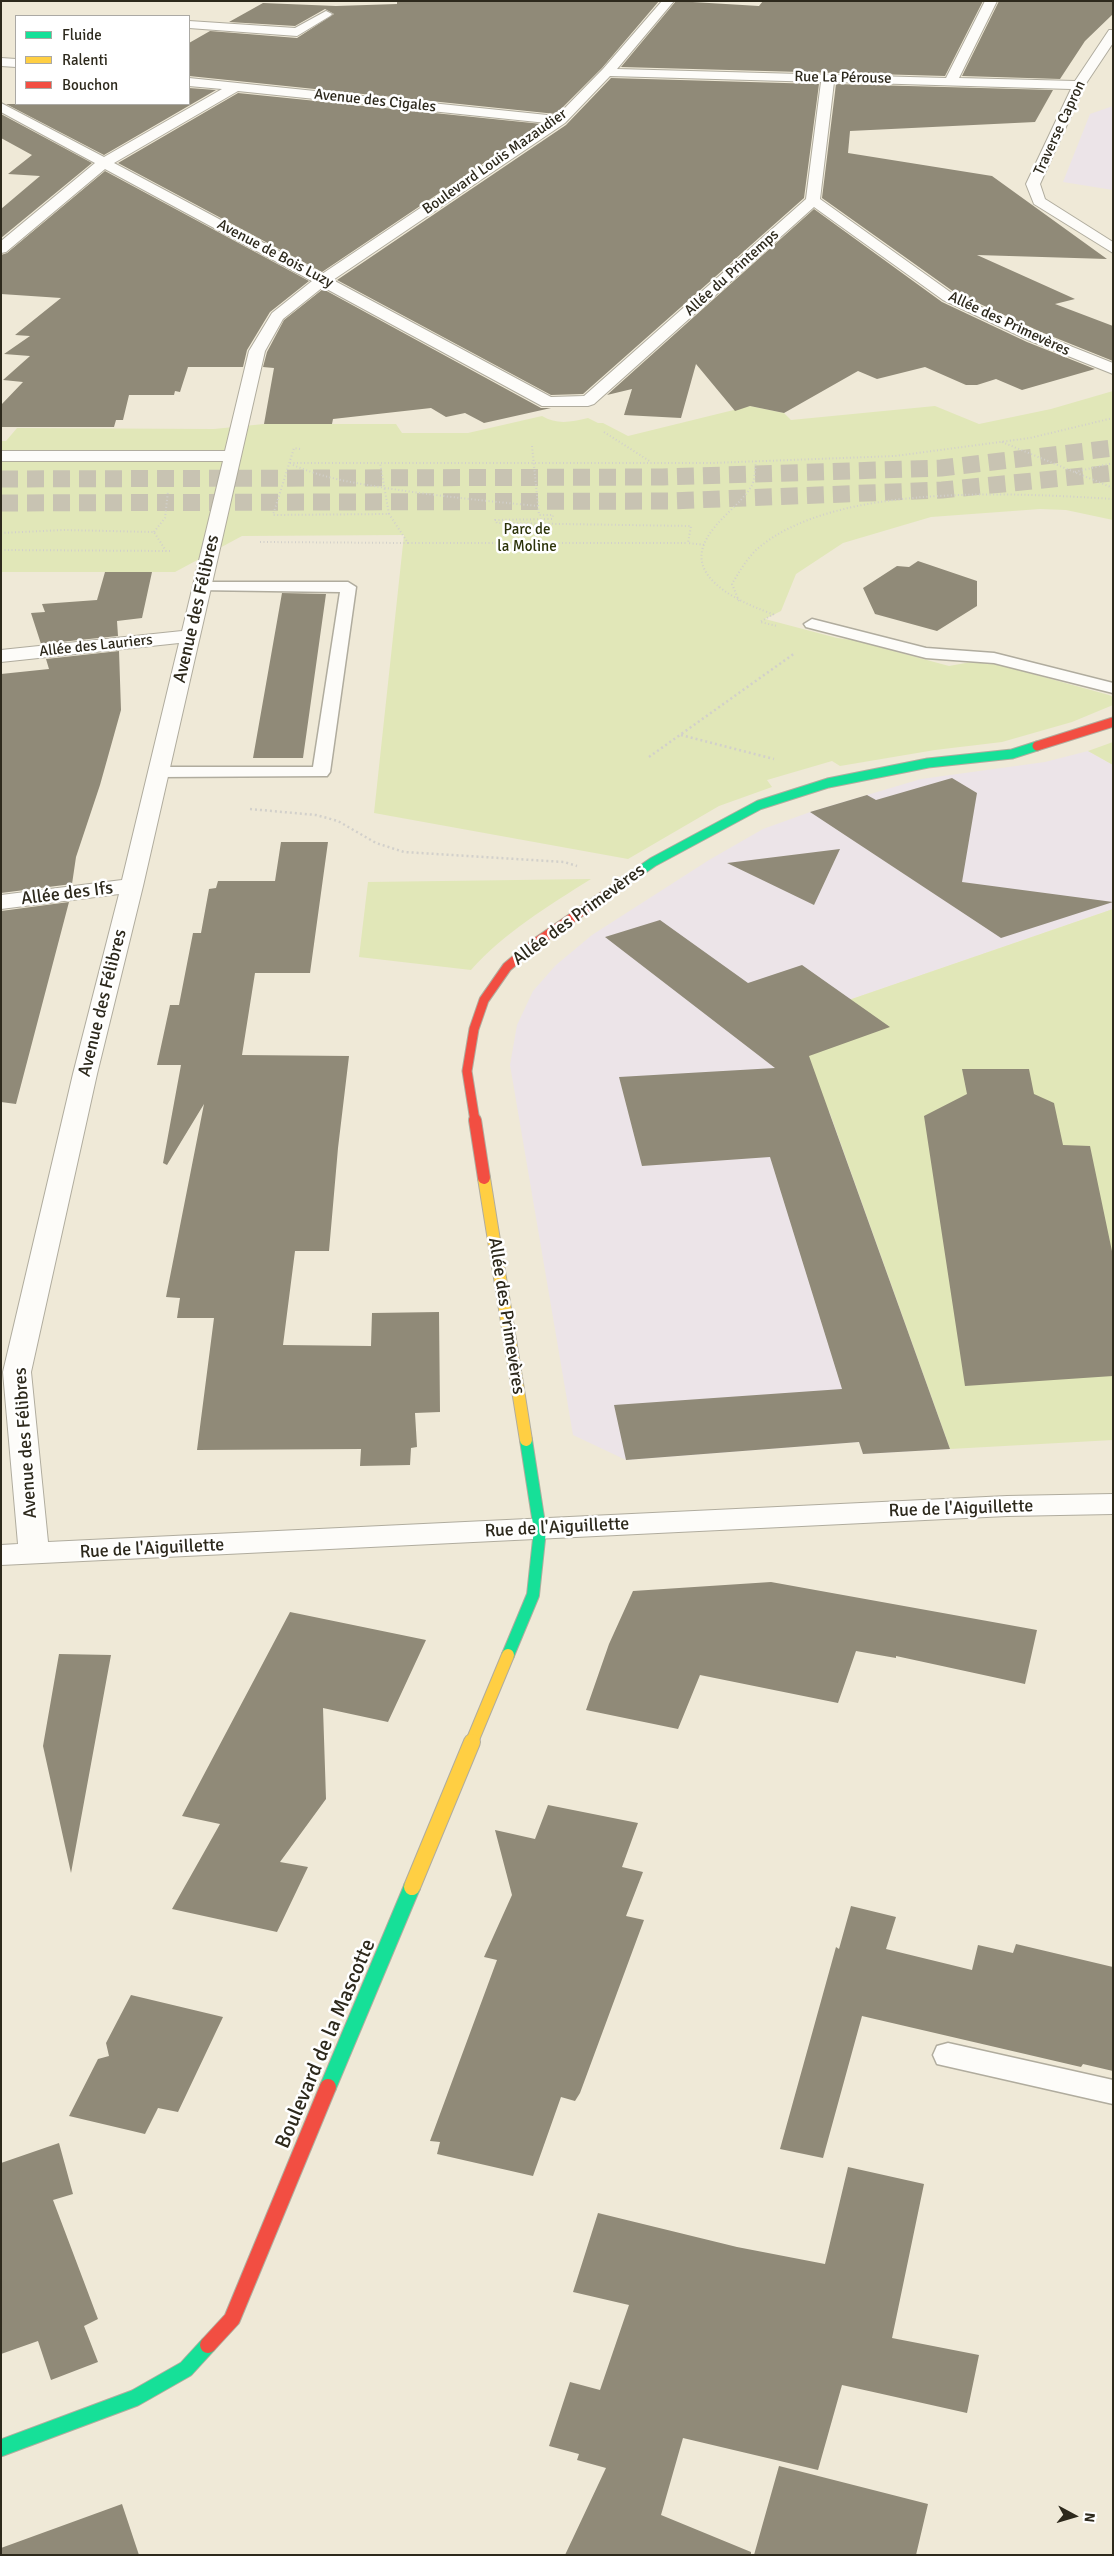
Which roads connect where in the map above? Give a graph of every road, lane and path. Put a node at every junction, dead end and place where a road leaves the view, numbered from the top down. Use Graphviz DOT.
graph roads {
  1 [pos="668,1"];
  2 [pos="991,1"];
  3 [pos="326,14"];
  4 [pos="190,25"];
  5 [pos="1113,33"];
  6 [pos="1,62"];
  7 [pos="15,63"];
  8 [pos="606,72"];
  9 [pos="828,78"];
  10 [pos="951,81"];
  11 [pos="190,82"];
  12 [pos="1079,85"];
  13 [pos="235,87"];
  14 [pos="1,107"];
  15 [pos="560,120"];
  16 [pos="104,163"];
  17 [pos="814,200"];
  18 [pos="1107,242"];
  19 [pos="1,249"];
  20 [pos="1113,249"];
  21 [pos="323,280"];
  22 [pos="1113,369"];
  23 [pos="548,402"];
  24 [pos="1113,418"];
  25 [pos="619,440"];
  26 [pos="1001,442"];
  27 [pos="532,446"];
  28 [pos="300,449"];
  29 [pos="1,456"];
  30 [pos="232,456"];
  31 [pos="756,461"];
  32 [pos="380,463"];
  33 [pos="534,463"];
  34 [pos="652,463"];
  35 [pos="290,464"];
  36 [pos="1113,464"];
  37 [pos="1075,472"];
  38 [pos="163,488"];
  39 [pos="384,488"];
  40 [pos="1113,488"];
  41 [pos="1113,499"];
  42 [pos="538,506"];
  43 [pos="389,514"];
  44 [pos="154,532"];
  45 [pos="1,534"];
  46 [pos="260,542"];
  47 [pos="408,543"];
  48 [pos="688,543"];
  49 [pos="705,545"];
  50 [pos="1,550"];
  51 [pos="166,551"];
  52 [pos="210,552"];
  53 [pos="202,587"];
  54 [pos="739,601"];
  55 [pos="764,619"];
  56 [pos="812,624"];
  57 [pos="830,629"];
  58 [pos="190,636"];
  59 [pos="1,656"];
  60 [pos="1113,688"];
  61 [pos="1113,722"];
  62 [pos="680,734"];
  63 [pos="706,742"];
  64 [pos="648,757"];
  65 [pos="159,772"];
  66 [pos="249,809"];
  67 [pos="564,862"];
  68 [pos="132,886"];
  69 [pos="1,902"];
  70 [pos="1113,1504"];
  71 [pos="540,1530"];
  72 [pos="34,1554"];
  73 [pos="1,1555"];
  74 [pos="948,2055"];
  75 [pos="1113,2092"];
  76 [pos="1,2448"];
  1 -- 8 [label="street, Boulevard Louis Mazaudier"];
  2 -- 10 [label="street"];
  3 -- 4 [label="street"];
  5 -- 12 [label="street, Traverse Capron"];
  6 -- 7 [label="street"];
  8 -- 9 [label="street, Rue La Pérouse"];
  8 -- 15 [label="street, Boulevard Louis Mazaudier"];
  9 -- 10 [label="street, Rue La Pérouse"];
  9 -- 17 [label="street"];
  10 -- 12 [label="street, Rue La Pérouse"];
  11 -- 13 [label="street, Avenue des Cigales"];
  12 -- 18 [label="street, Traverse Capron"];
  13 -- 15 [label="street, Avenue des Cigales"];
  13 -- 16 [label="street"];
  14 -- 16 [label="street, Avenue de Bois Luzy"];
  15 -- 21 [label="street, Boulevard Louis Mazaudier"];
  16 -- 19 [label="street"];
  16 -- 21 [label="street, Avenue de Bois Luzy"];
  17 -- 22 [label="street, Allée des Primevères"];
  17 -- 23 [label="street, Allée du Printemps"];
  18 -- 20 [label="street, Traverse Capron"];
  21 -- 23 [label="street, Avenue de Bois Luzy"];
  21 -- 30 [label="street, Avenue des Félibres"];
  24 -- 26 [label="path"];
  25 -- 34 [label="path"];
  26 -- 31 [label="path"];
  26 -- 37 [label="path"];
  27 -- 33 [label="path"];
  28 -- 35 [label="path"];
  29 -- 30 [label="street"];
  30 -- 52 [label="street, Avenue des Félibres"];
  31 -- 34 [label="path"];
  31 -- 49 [label="path"];
  32 -- 33 [label="path"];
  32 -- 35 [label="path"];
  32 -- 39 [label="path"];
  33 -- 34 [label="path"];
  33 -- 42 [label="path"];
  35 -- 39 [label="path"];
  35 -- 43 [label="path"];
  36 -- 37 [label="path"];
  37 -- 40 [label="path"];
  38 -- 44 [label="path"];
  39 -- 42 [label="path"];
  39 -- 43 [label="path"];
  41 -- 54 [label="path"];
  42 -- 48 [label="path"];
  43 -- 47 [label="path"];
  44 -- 45 [label="path"];
  44 -- 51 [label="path"];
  46 -- 47 [label="path"];
  47 -- 48 [label="path"];
  48 -- 49 [label="path"];
  49 -- 54 [label="path"];
  50 -- 51 [label="path"];
  51 -- 52 [label="path"];
  52 -- 53 [label="street, Avenue des Félibres"];
  53 -- 58 [label="street, Avenue des Félibres"];
  53 -- 65 [label="lane"];
  54 -- 55 [label="path"];
  56 -- 57 [label="lane"];
  57 -- 60 [label="lane"];
  57 -- 62 [label="path"];
  58 -- 59 [label="street, Allée des Lauriers"];
  58 -- 65 [label="street, Avenue des Félibres"];
  61 -- 71 [label="street, Allée des Primevères"];
  62 -- 63 [label="path"];
  62 -- 64 [label="path"];
  65 -- 68 [label="street, Avenue des Félibres"];
  66 -- 67 [label="path"];
  68 -- 69 [label="street, Allée des Ifs"];
  68 -- 72 [label="street, Avenue des Félibres"];
  70 -- 71 [label="street, Rue de l'Aiguillette"];
  71 -- 72 [label="street, Rue de l'Aiguillette"];
  71 -- 76 [label="street, Boulevard de la Mascotte"];
  72 -- 73 [label="street, Rue de l'Aiguillette"];
  74 -- 75 [label="lane"];
}
